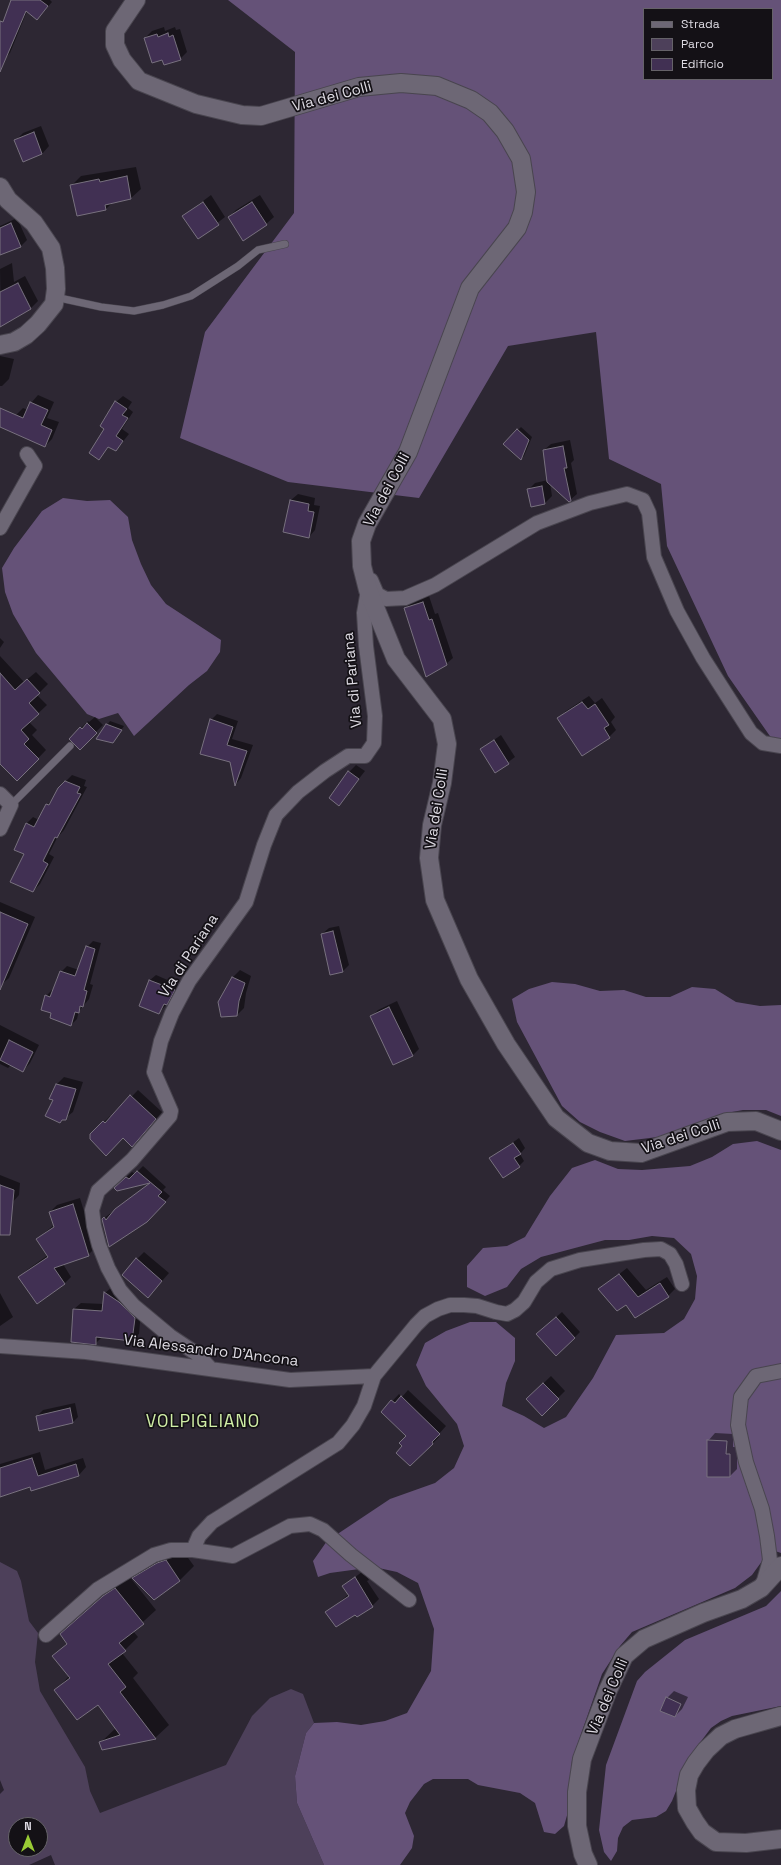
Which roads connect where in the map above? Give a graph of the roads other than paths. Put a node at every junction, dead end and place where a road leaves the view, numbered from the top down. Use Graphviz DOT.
graph roads {
  1 [pos="136,0"];
  2 [pos="0,187"];
  3 [pos="285,244"];
  4 [pos="55,296"];
  5 [pos="0,345"];
  6 [pos="26,454"];
  7 [pos="380,501"];
  8 [pos="0,528"];
  9 [pos="368,590"];
  10 [pos="70,746"];
  11 [pos="781,746"];
  12 [pos="0,794"];
  13 [pos="11,805"];
  14 [pos="0,830"];
  15 [pos="781,1131"];
  16 [pos="682,1284"];
  17 [pos="0,1346"];
  18 [pos="211,1369"];
  19 [pos="781,1371"];
  20 [pos="374,1376"];
  21 [pos="194,1550"];
  22 [pos="781,1566"];
  23 [pos="761,1588"];
  24 [pos="409,1600"];
  25 [pos="46,1635"];
  26 [pos="781,1716"];
  27 [pos="781,1839"];
  28 [pos="588,1865"];
  1 -- 7 [label="street, Via dei Colli"];
  2 -- 4 [label="street"];
  3 -- 4 [label="lane"];
  4 -- 5 [label="street"];
  6 -- 8 [label="street"];
  7 -- 9 [label="street, Via dei Colli"];
  7 -- 11 [label="street"];
  9 -- 15 [label="street, Via dei Colli"];
  9 -- 18 [label="street, Via di Pariana"];
  10 -- 13 [label="lane"];
  12 -- 13 [label="street"];
  13 -- 14 [label="street"];
  16 -- 20 [label="street"];
  17 -- 18 [label="street, Via Alessandro D'Ancona"];
  18 -- 20 [label="street, Via Alessandro D'Ancona"];
  19 -- 23 [label="street"];
  20 -- 21 [label="street"];
  21 -- 24 [label="street"];
  21 -- 25 [label="street"];
  22 -- 23 [label="street, Via dei Colli"];
  23 -- 28 [label="street, Via dei Colli"];
  26 -- 27 [label="street"];
}
